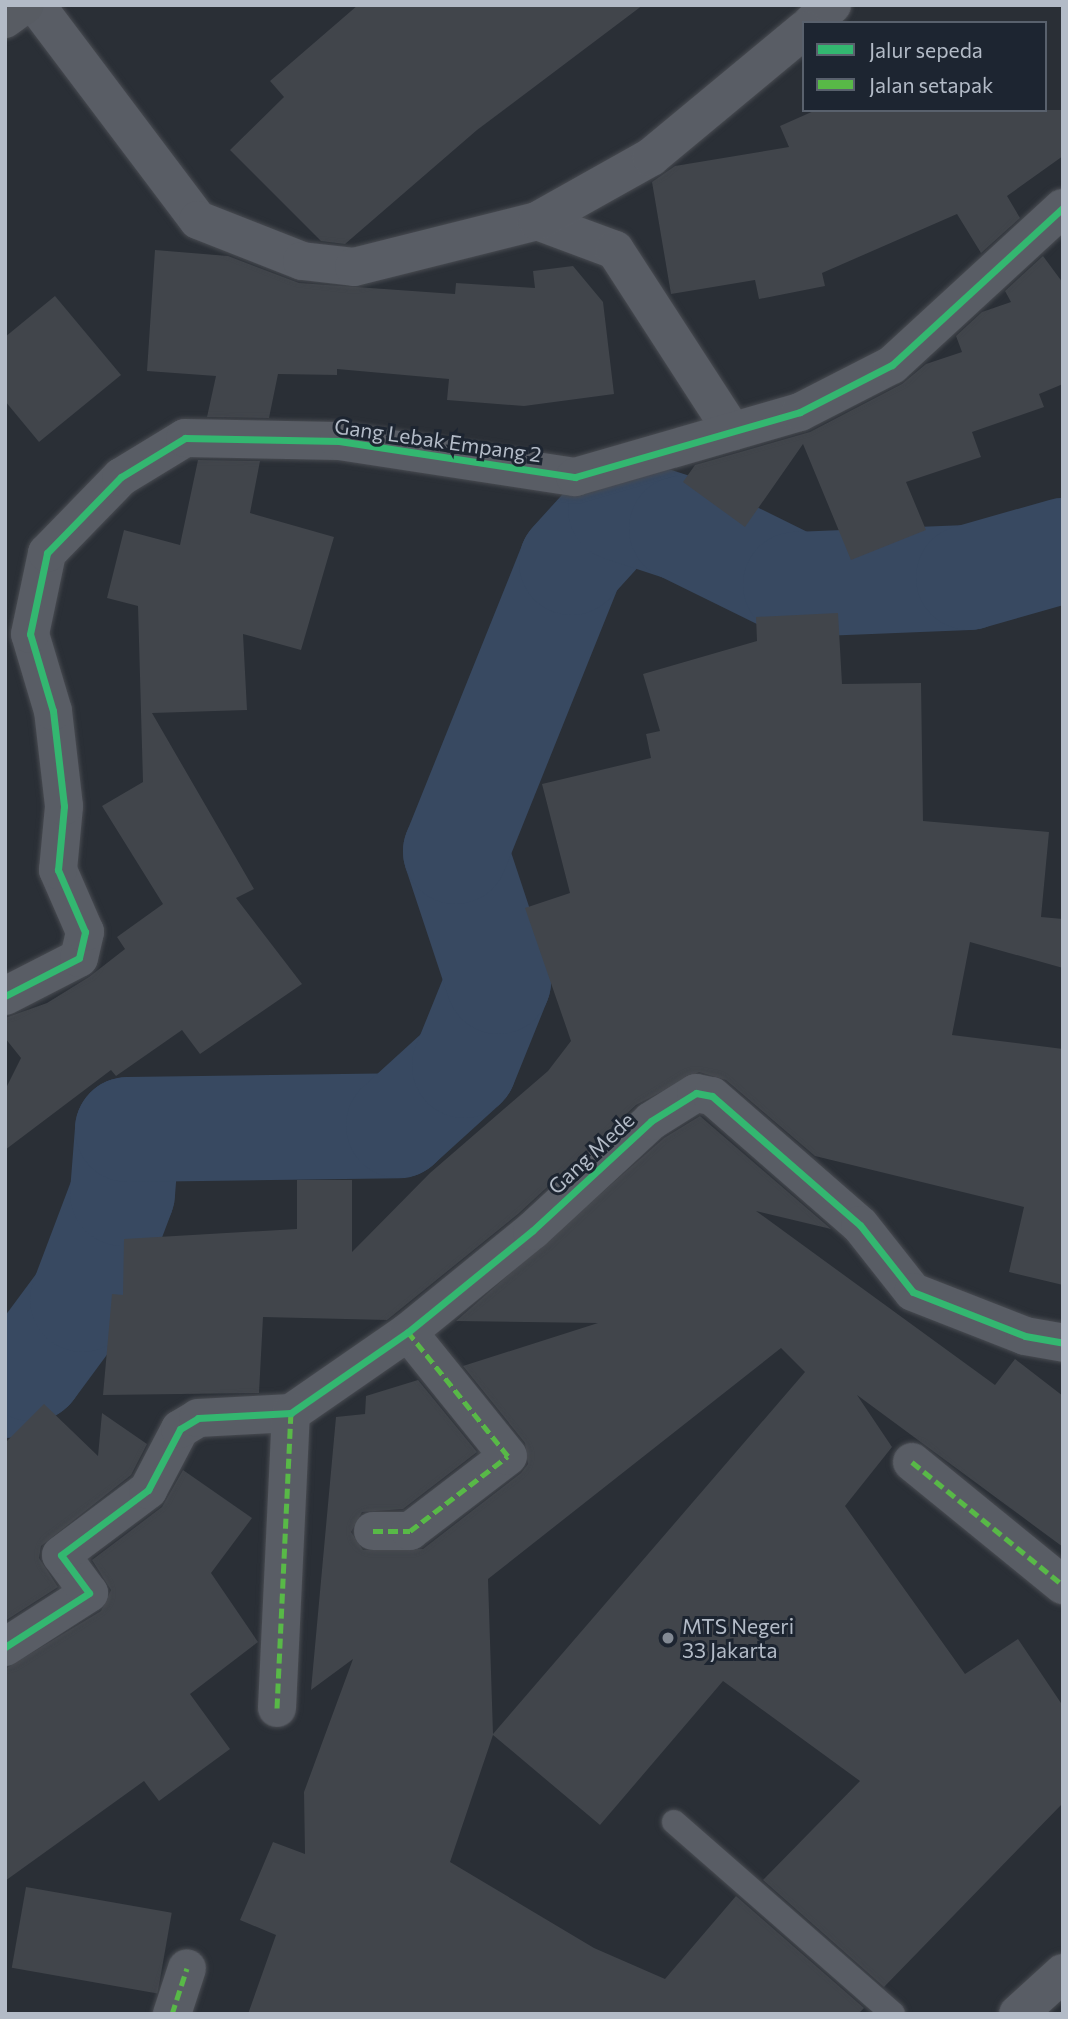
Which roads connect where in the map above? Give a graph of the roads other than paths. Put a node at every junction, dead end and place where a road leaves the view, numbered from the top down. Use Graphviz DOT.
graph roads {
  1 [pos="24,5"];
  2 [pos="36,5"];
  3 [pos="832,5"];
  4 [pos="5,19"];
  5 [pos="814,21"];
  6 [pos="802,32"];
  7 [pos="1063,208"];
  8 [pos="537,221"];
  9 [pos="732,431"];
  10 [pos="5,996"];
  11 [pos="408,1332"];
  12 [pos="1063,1343"];
  13 [pos="291,1413"];
  14 [pos="912,1462"];
  15 [pos="373,1531"];
  16 [pos="1063,1585"];
  17 [pos="5,1647"];
  18 [pos="277,1708"];
  19 [pos="674,1822"];
  20 [pos="187,1968"];
  21 [pos="1063,1973"];
  22 [pos="173,2014"];
  23 [pos="893,2014"];
  24 [pos="1018,2014"];
  1 -- 4 [label="main road"];
  2 -- 8 [label="street"];
  3 -- 5 [label="street"];
  6 -- 8 [label="street"];
  7 -- 9 [label="street, Gang Lebak Empang 2"];
  8 -- 9 [label="street"];
  9 -- 10 [label="street, Gang Lebak Empang 2"];
  11 -- 12 [label="street, Gang Mede"];
  11 -- 13 [label="street, Gang Mede"];
  11 -- 15 [label="street"];
  13 -- 17 [label="street"];
  13 -- 18 [label="street"];
  14 -- 16 [label="street"];
  19 -- 23 [label="lane"];
  20 -- 22 [label="street"];
  21 -- 24 [label="street"];
}
